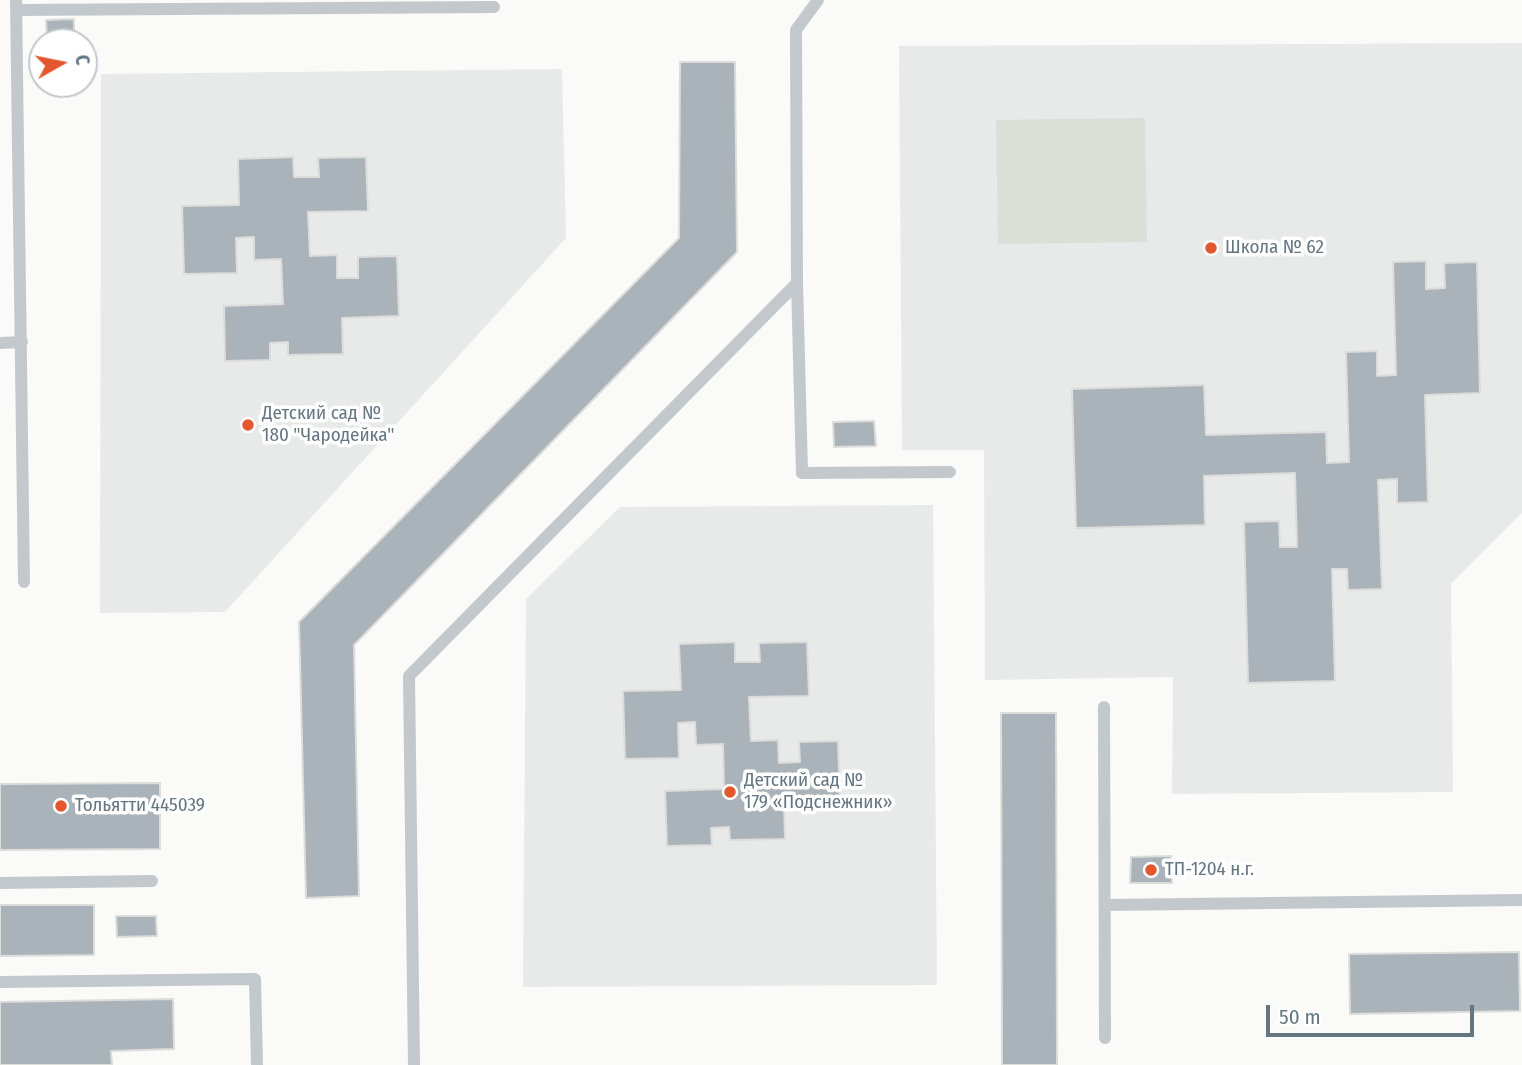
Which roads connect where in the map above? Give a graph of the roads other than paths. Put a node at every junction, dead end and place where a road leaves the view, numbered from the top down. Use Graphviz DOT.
graph roads {
  1 [pos="818,0"];
  2 [pos="16,5"];
  3 [pos="494,6"];
  4 [pos="797,283"];
  5 [pos="22,342"];
  6 [pos="0,343"];
  7 [pos="950,472"];
  8 [pos="24,582"];
  9 [pos="1104,707"];
  10 [pos="152,881"];
  11 [pos="0,883"];
  12 [pos="1522,900"];
  13 [pos="1105,905"];
  14 [pos="0,982"];
  15 [pos="1105,1038"];
  16 [pos="257,1065"];
  17 [pos="414,1065"];
  1 -- 4 [label="lane"];
  2 -- 3 [label="lane"];
  2 -- 5 [label="lane"];
  4 -- 7 [label="lane"];
  4 -- 17 [label="lane"];
  5 -- 6 [label="lane"];
  5 -- 8 [label="lane"];
  9 -- 13 [label="lane"];
  10 -- 11 [label="lane"];
  12 -- 13 [label="lane"];
  13 -- 15 [label="lane"];
  14 -- 16 [label="lane"];
}
